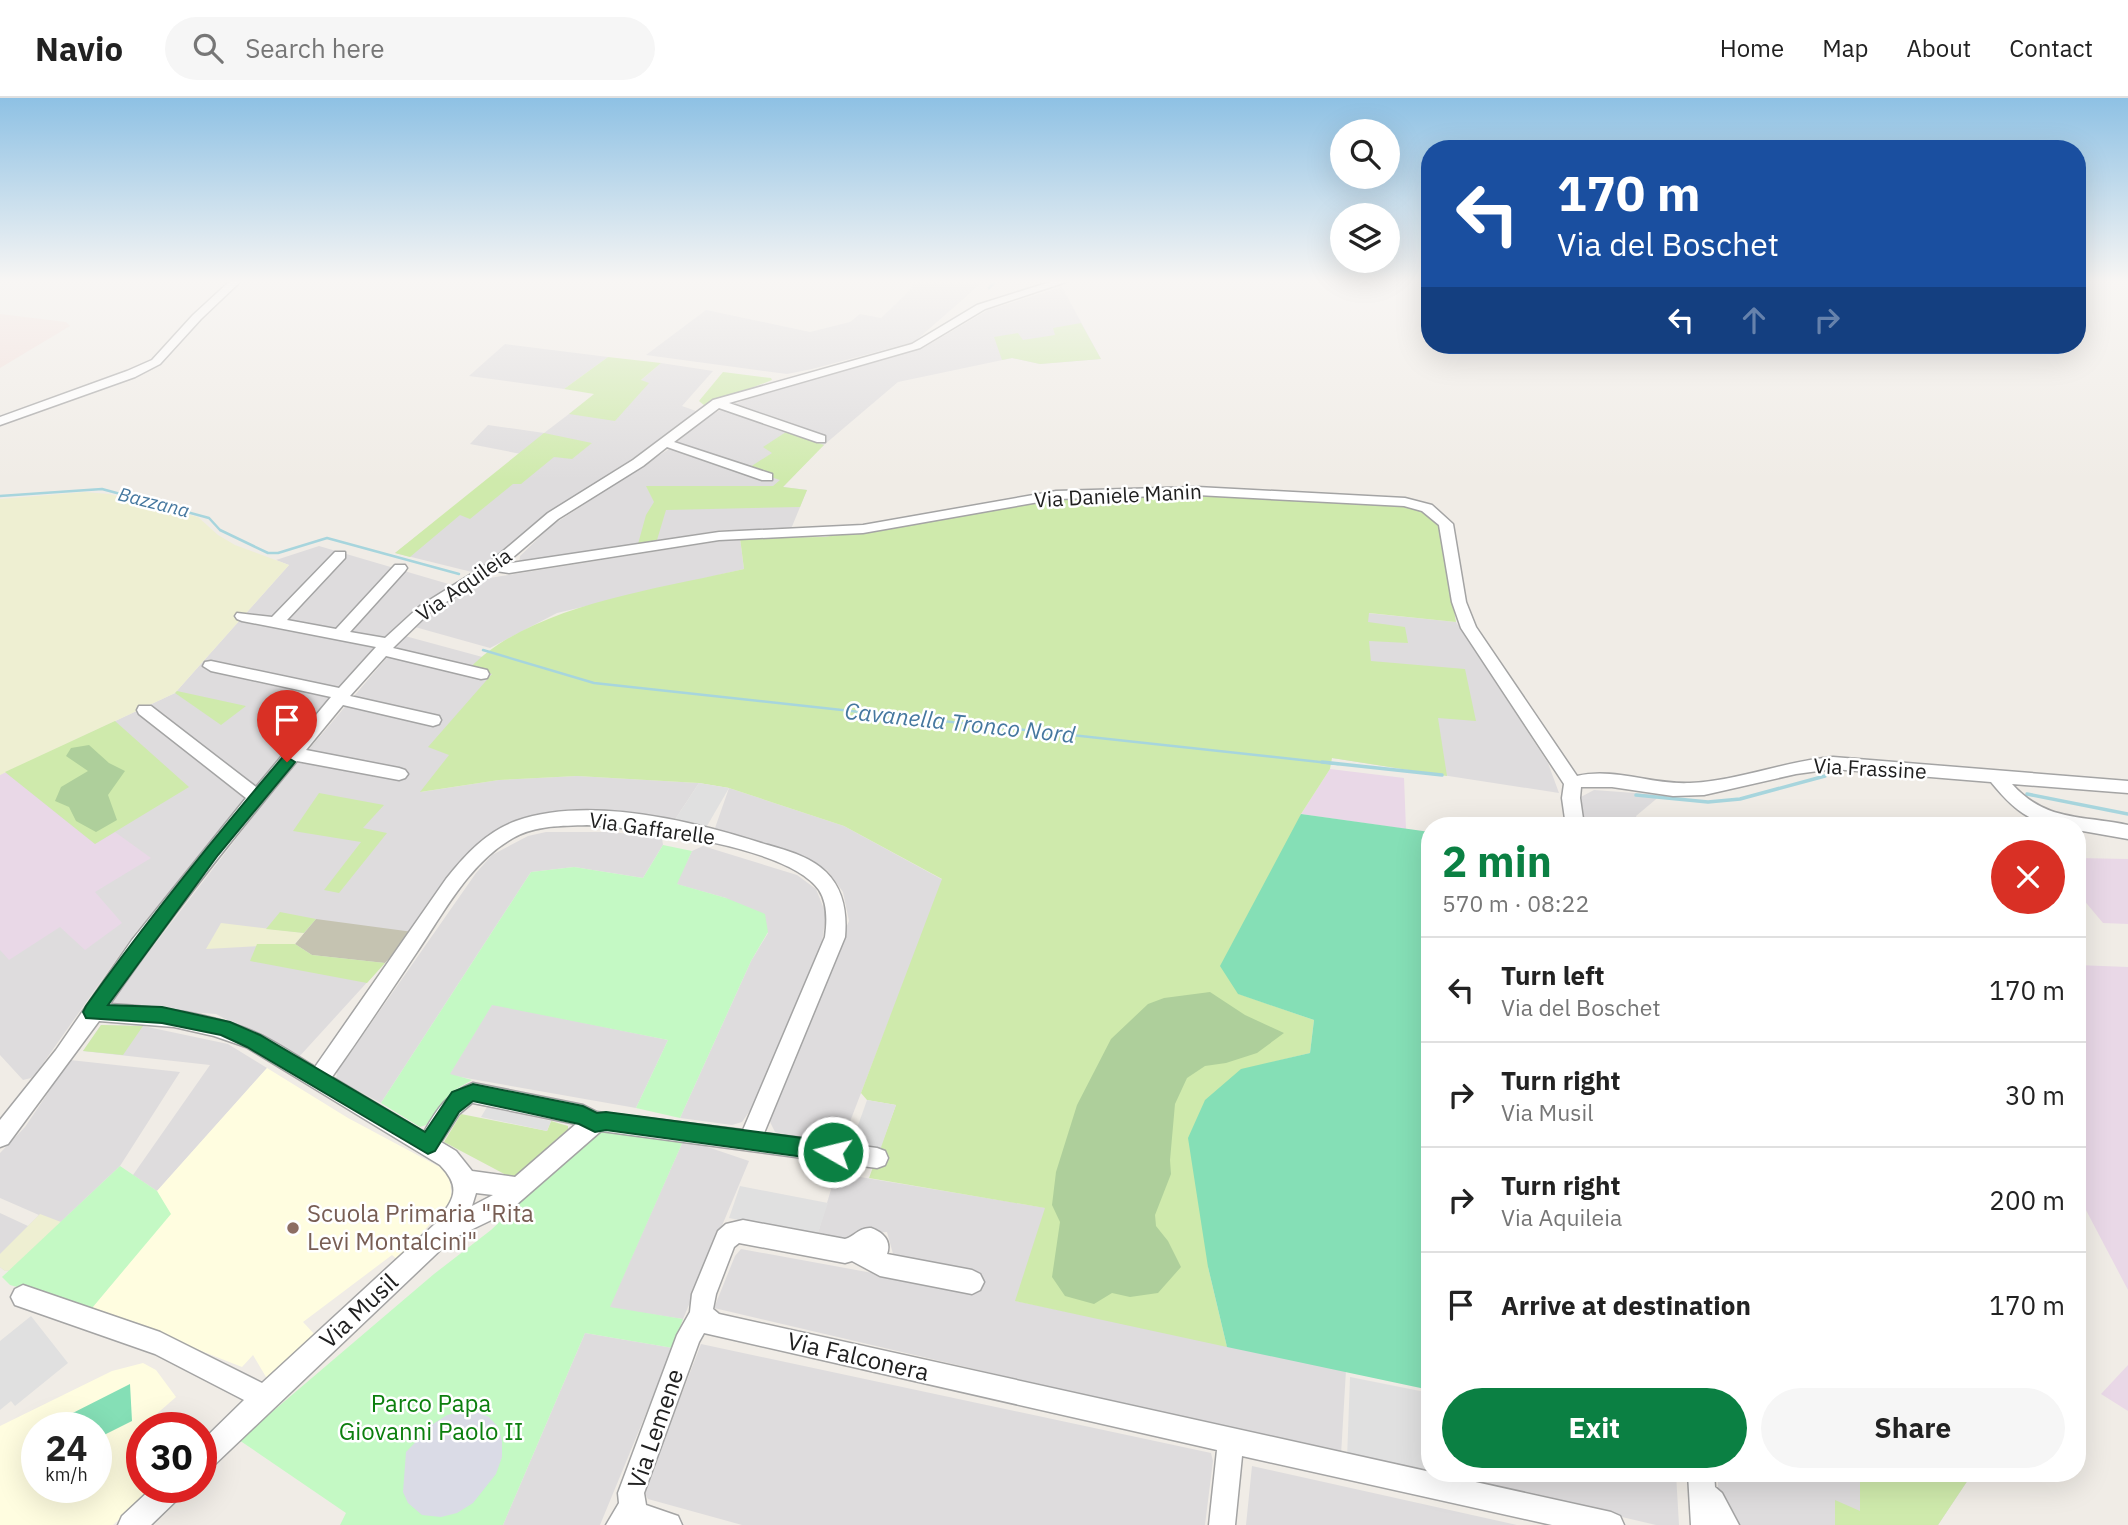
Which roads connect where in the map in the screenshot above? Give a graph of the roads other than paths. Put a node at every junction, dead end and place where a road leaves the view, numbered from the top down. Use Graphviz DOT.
graph roads {
  1 [pos="170,348"];
  2 [pos="910,348"];
  3 [pos="717,404"];
  4 [pos="0,421"];
  5 [pos="821,439"];
  6 [pos="666,443"];
  7 [pos="766,477"];
  8 [pos="340,555"];
  9 [pos="494,566"];
  10 [pos="400,568"];
  11 [pos="242,616"];
  12 [pos="275,623"];
  13 [pos="339,635"];
  14 [pos="385,647"];
  15 [pos="211,666"];
  16 [pos="481,674"];
  17 [pos="341,696"];
  18 [pos="145,710"];
  19 [pos="433,720"];
  20 [pos="293,754"];
  21 [pos="400,774"];
  22 [pos="1997,778"];
  23 [pos="1573,783"];
  24 [pos="2128,787"];
  25 [pos="258,798"];
  26 [pos="1574,817"];
  27 [pos="2039,817"];
  28 [pos="2086,825"];
  29 [pos="2128,832"];
  30 [pos="92,1012"];
  31 [pos="318,1081"];
  32 [pos="595,1122"];
  33 [pos="0,1137"];
  34 [pos="750,1140"];
  35 [pos="428,1145"];
  36 [pos="877,1158"];
  37 [pos="466,1181"];
  38 [pos="518,1188"];
  39 [pos="444,1231"];
  40 [pos="972,1282"];
  41 [pos="23,1297"];
  42 [pos="702,1315"];
  43 [pos="266,1398"];
  44 [pos="1231,1441"];
  45 [pos="217,1445"];
  46 [pos="1702,1483"];
  47 [pos="155,1503"];
  48 [pos="626,1516"];
  49 [pos="131,1525"];
  50 [pos="669,1525"];
  51 [pos="1222,1525"];
  52 [pos="1611,1525"];
  53 [pos="1704,1525"];
  54 [pos="1726,1525"];
  1 -- 4 [label="street"];
  2 -- 3 [label="street, Via Aquileia"];
  3 -- 5 [label="street"];
  3 -- 6 [label="street, Via Aquileia"];
  6 -- 7 [label="street"];
  6 -- 9 [label="street, Via Aquileia"];
  8 -- 12 [label="street"];
  9 -- 14 [label="street, Via Aquileia"];
  9 -- 23 [label="street, Via Daniele Manin"];
  10 -- 13 [label="street"];
  11 -- 12 [label="street"];
  12 -- 13 [label="street"];
  13 -- 14 [label="street"];
  14 -- 16 [label="street"];
  14 -- 17 [label="street, Via Aquileia"];
  15 -- 17 [label="street"];
  17 -- 19 [label="street"];
  17 -- 20 [label="street, Via Aquileia"];
  18 -- 25 [label="street"];
  20 -- 21 [label="street"];
  20 -- 25 [label="street, Via Aquileia"];
  22 -- 23 [label="street, Via Frassine"];
  22 -- 24 [label="street, Via Frassine"];
  22 -- 27 [label="street"];
  23 -- 26 [label="street"];
  25 -- 30 [label="street, Via Aquileia"];
  28 -- 29 [label="street"];
  30 -- 31 [label="street"];
  30 -- 33 [label="street, Via Aquileia"];
  31 -- 34 [label="street, Via Gaffarelle"];
  31 -- 35 [label="street"];
  32 -- 34 [label="street"];
  32 -- 35 [label="street"];
  32 -- 38 [label="street"];
  34 -- 36 [label="street"];
  35 -- 37 [label="street"];
  37 -- 38 [label="street"];
  37 -- 39 [label="street, Via Musil"];
  38 -- 39 [label="street"];
  39 -- 43 [label="street, Via Musil"];
  40 -- 42 [label="street"];
  41 -- 43 [label="street"];
  42 -- 44 [label="street, Via Falconera"];
  42 -- 48 [label="street, Via Lemene"];
  43 -- 45 [label="street, Via Musil"];
  44 -- 51 [label="street"];
  44 -- 52 [label="street, Via Falconera"];
  46 -- 53 [label="street"];
  46 -- 54 [label="street"];
  47 -- 49 [label="street"];
  48 -- 50 [label="street, Via Lemene"];
}
